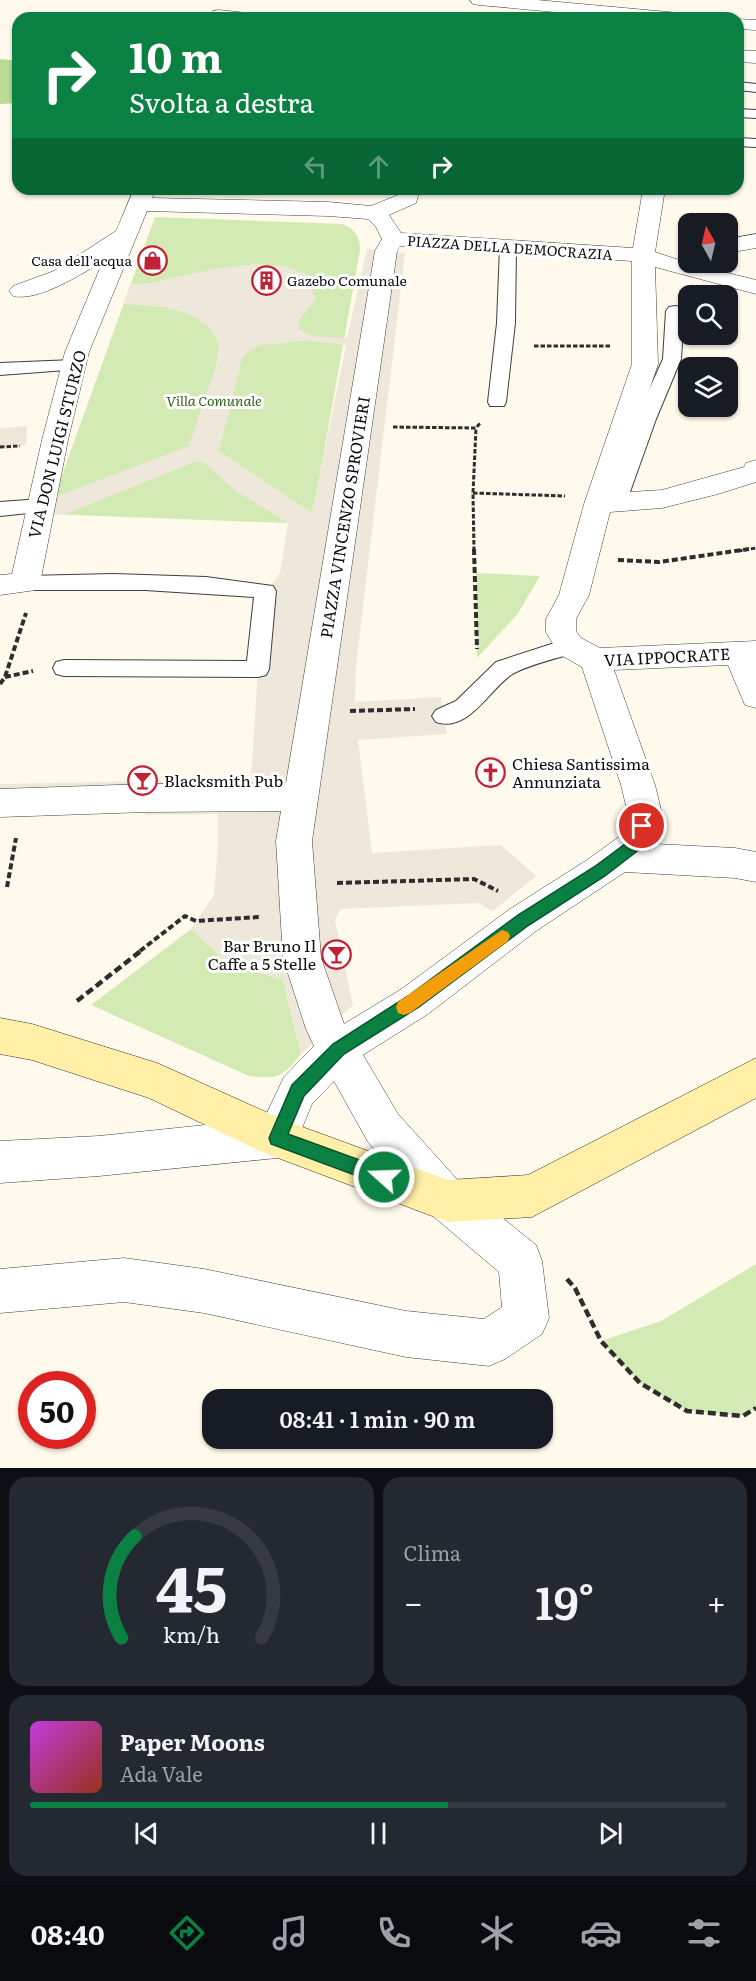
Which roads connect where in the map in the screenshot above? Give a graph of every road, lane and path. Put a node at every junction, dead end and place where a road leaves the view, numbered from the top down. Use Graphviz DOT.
graph roads {
  1 [pos="479,0"];
  2 [pos="611,12"];
  3 [pos="408,195"];
  4 [pos="653,195"];
  5 [pos="142,197"];
  6 [pos="374,213"];
  7 [pos="124,236"];
  8 [pos="393,239"];
  9 [pos="756,241"];
  10 [pos="738,244"];
  11 [pos="508,247"];
  12 [pos="644,255"];
  13 [pos="678,264"];
  14 [pos="710,273"];
  15 [pos="756,287"];
  16 [pos="10,292"];
  17 [pos="96,307"];
  18 [pos="675,311"];
  19 [pos="504,346"];
  20 [pos="645,347"];
  21 [pos="74,365"];
  22 [pos="0,369"];
  23 [pos="497,402"];
  24 [pos="359,425"];
  25 [pos="476,428"];
  26 [pos="756,469"];
  27 [pos="473,493"];
  28 [pos="568,496"];
  29 [pos="607,503"];
  30 [pos="41,506"];
  31 [pos="0,508"];
  32 [pos="756,548"];
  33 [pos="584,558"];
  34 [pos="12,584"];
  35 [pos="747,652"];
  36 [pos="582,653"];
  37 [pos="477,658"];
  38 [pos="64,668"];
  39 [pos="0,684"];
  40 [pos="756,696"];
  41 [pos="418,709"];
  42 [pos="314,712"];
  43 [pos="444,716"];
  44 [pos="300,797"];
  45 [pos="11,802"];
  46 [pos="618,857"];
  47 [pos="756,867"];
  48 [pos="296,885"];
  49 [pos="7,887"];
  50 [pos="501,893"];
  51 [pos="299,915"];
  52 [pos="77,1002"];
  53 [pos="0,1036"];
  54 [pos="338,1049"];
  55 [pos="756,1077"];
  56 [pos="277,1138"];
  57 [pos="0,1162"];
  58 [pos="448,1201"];
  59 [pos="560,1270"];
  60 [pos="0,1291"];
  61 [pos="756,1408"];
  1 -- 2 [label="street"];
  3 -- 6 [label="street"];
  4 -- 12 [label="street"];
  5 -- 6 [label="street"];
  5 -- 7 [label="street, VIA DON LUIGI STURZO"];
  6 -- 8 [label="street, PIAZZA DELLA DEMOCRAZIA"];
  7 -- 16 [label="street"];
  7 -- 17 [label="street, VIA DON LUIGI STURZO"];
  8 -- 11 [label="street, PIAZZA DELLA DEMOCRAZIA"];
  8 -- 24 [label="street, PIAZZA VINCENZO SPROVIERI"];
  9 -- 10 [label="street"];
  11 -- 12 [label="street, PIAZZA DELLA DEMOCRAZIA"];
  11 -- 19 [label="lane"];
  12 -- 13 [label="street, PIAZZA DELLA DEMOCRAZIA"];
  12 -- 20 [label="street"];
  14 -- 15 [label="street, PIAZZA DELLA DEMOCRAZIA"];
  16 -- 17 [label="street"];
  17 -- 21 [label="street, VIA DON LUIGI STURZO"];
  18 -- 29 [label="lane"];
  19 -- 20 [label="path"];
  19 -- 23 [label="lane"];
  20 -- 29 [label="street"];
  21 -- 22 [label="lane"];
  21 -- 30 [label="street, VIA DON LUIGI STURZO"];
  23 -- 25 [label="path"];
  24 -- 25 [label="path"];
  24 -- 42 [label="street, PIAZZA VINCENZO SPROVIERI"];
  25 -- 27 [label="path"];
  26 -- 29 [label="street"];
  27 -- 28 [label="path"];
  27 -- 37 [label="path"];
  29 -- 33 [label="street"];
  30 -- 31 [label="lane"];
  30 -- 34 [label="street, VIA DON LUIGI STURZO"];
  32 -- 33 [label="path"];
  33 -- 36 [label="street"];
  34 -- 38 [label="lane"];
  34 -- 39 [label="path"];
  35 -- 36 [label="street, VIA IPPOCRATE"];
  35 -- 40 [label="street, VIA IPPOCRATE"];
  36 -- 43 [label="lane"];
  36 -- 46 [label="street"];
  41 -- 42 [label="path"];
  42 -- 44 [label="street, PIAZZA VINCENZO SPROVIERI"];
  44 -- 45 [label="street"];
  44 -- 48 [label="street, PIAZZA VINCENZO SPROVIERI"];
  45 -- 49 [label="path"];
  46 -- 47 [label="street"];
  46 -- 54 [label="street"];
  48 -- 50 [label="path"];
  48 -- 51 [label="street, PIAZZA VINCENZO SPROVIERI"];
  51 -- 52 [label="path"];
  51 -- 54 [label="street, PIAZZA VINCENZO SPROVIERI"];
  53 -- 56 [label="main road"];
  54 -- 56 [label="street"];
  54 -- 58 [label="street, PIAZZA VINCENZO SPROVIERI"];
  55 -- 58 [label="main road"];
  56 -- 57 [label="street"];
  56 -- 58 [label="main road"];
  58 -- 60 [label="street, PIAZZA VINCENZO SPROVIERI"];
  59 -- 61 [label="path"];
}
